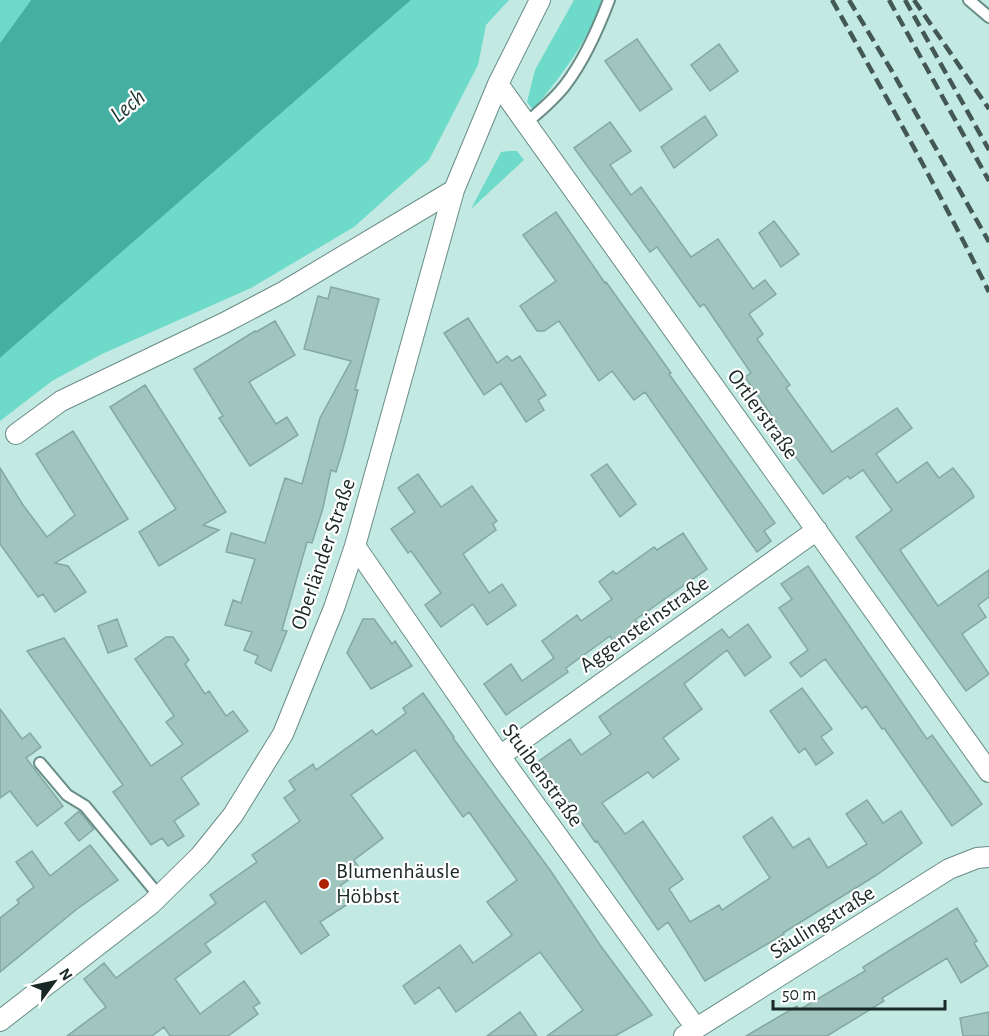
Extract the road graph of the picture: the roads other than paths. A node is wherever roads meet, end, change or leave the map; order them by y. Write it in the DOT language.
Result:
graph roads {
  1 [pos="540,0"];
  2 [pos="609,0"];
  3 [pos="969,0"];
  4 [pos="989,17"];
  5 [pos="498,84"];
  6 [pos="526,123"];
  7 [pos="454,190"];
  8 [pos="16,434"];
  9 [pos="817,530"];
  10 [pos="355,546"];
  11 [pos="500,756"];
  12 [pos="40,763"];
  13 [pos="989,772"];
  14 [pos="989,857"];
  15 [pos="160,897"];
  16 [pos="0,1021"];
  17 [pos="0,1029"];
  18 [pos="690,1032"];
  19 [pos="5,1036"];
  1 -- 5 [label="street, Oberländer Straße"];
  2 -- 6 [label="lane"];
  3 -- 4 [label="lane"];
  5 -- 6 [label="street, Ortlerstraße"];
  5 -- 7 [label="street, Oberländer Straße"];
  6 -- 9 [label="street, Ortlerstraße"];
  7 -- 8 [label="street"];
  7 -- 10 [label="street, Oberländer Straße"];
  9 -- 11 [label="street, Aggensteinstraße"];
  9 -- 13 [label="street, Ortlerstraße"];
  10 -- 11 [label="street, Stuibenstraße"];
  10 -- 15 [label="street, Oberländer Straße"];
  11 -- 18 [label="street, Stuibenstraße"];
  12 -- 15 [label="lane"];
  14 -- 18 [label="street, Säulingstraße"];
  15 -- 16 [label="street, Oberländer Straße"];
  17 -- 19 [label="street"];
}
